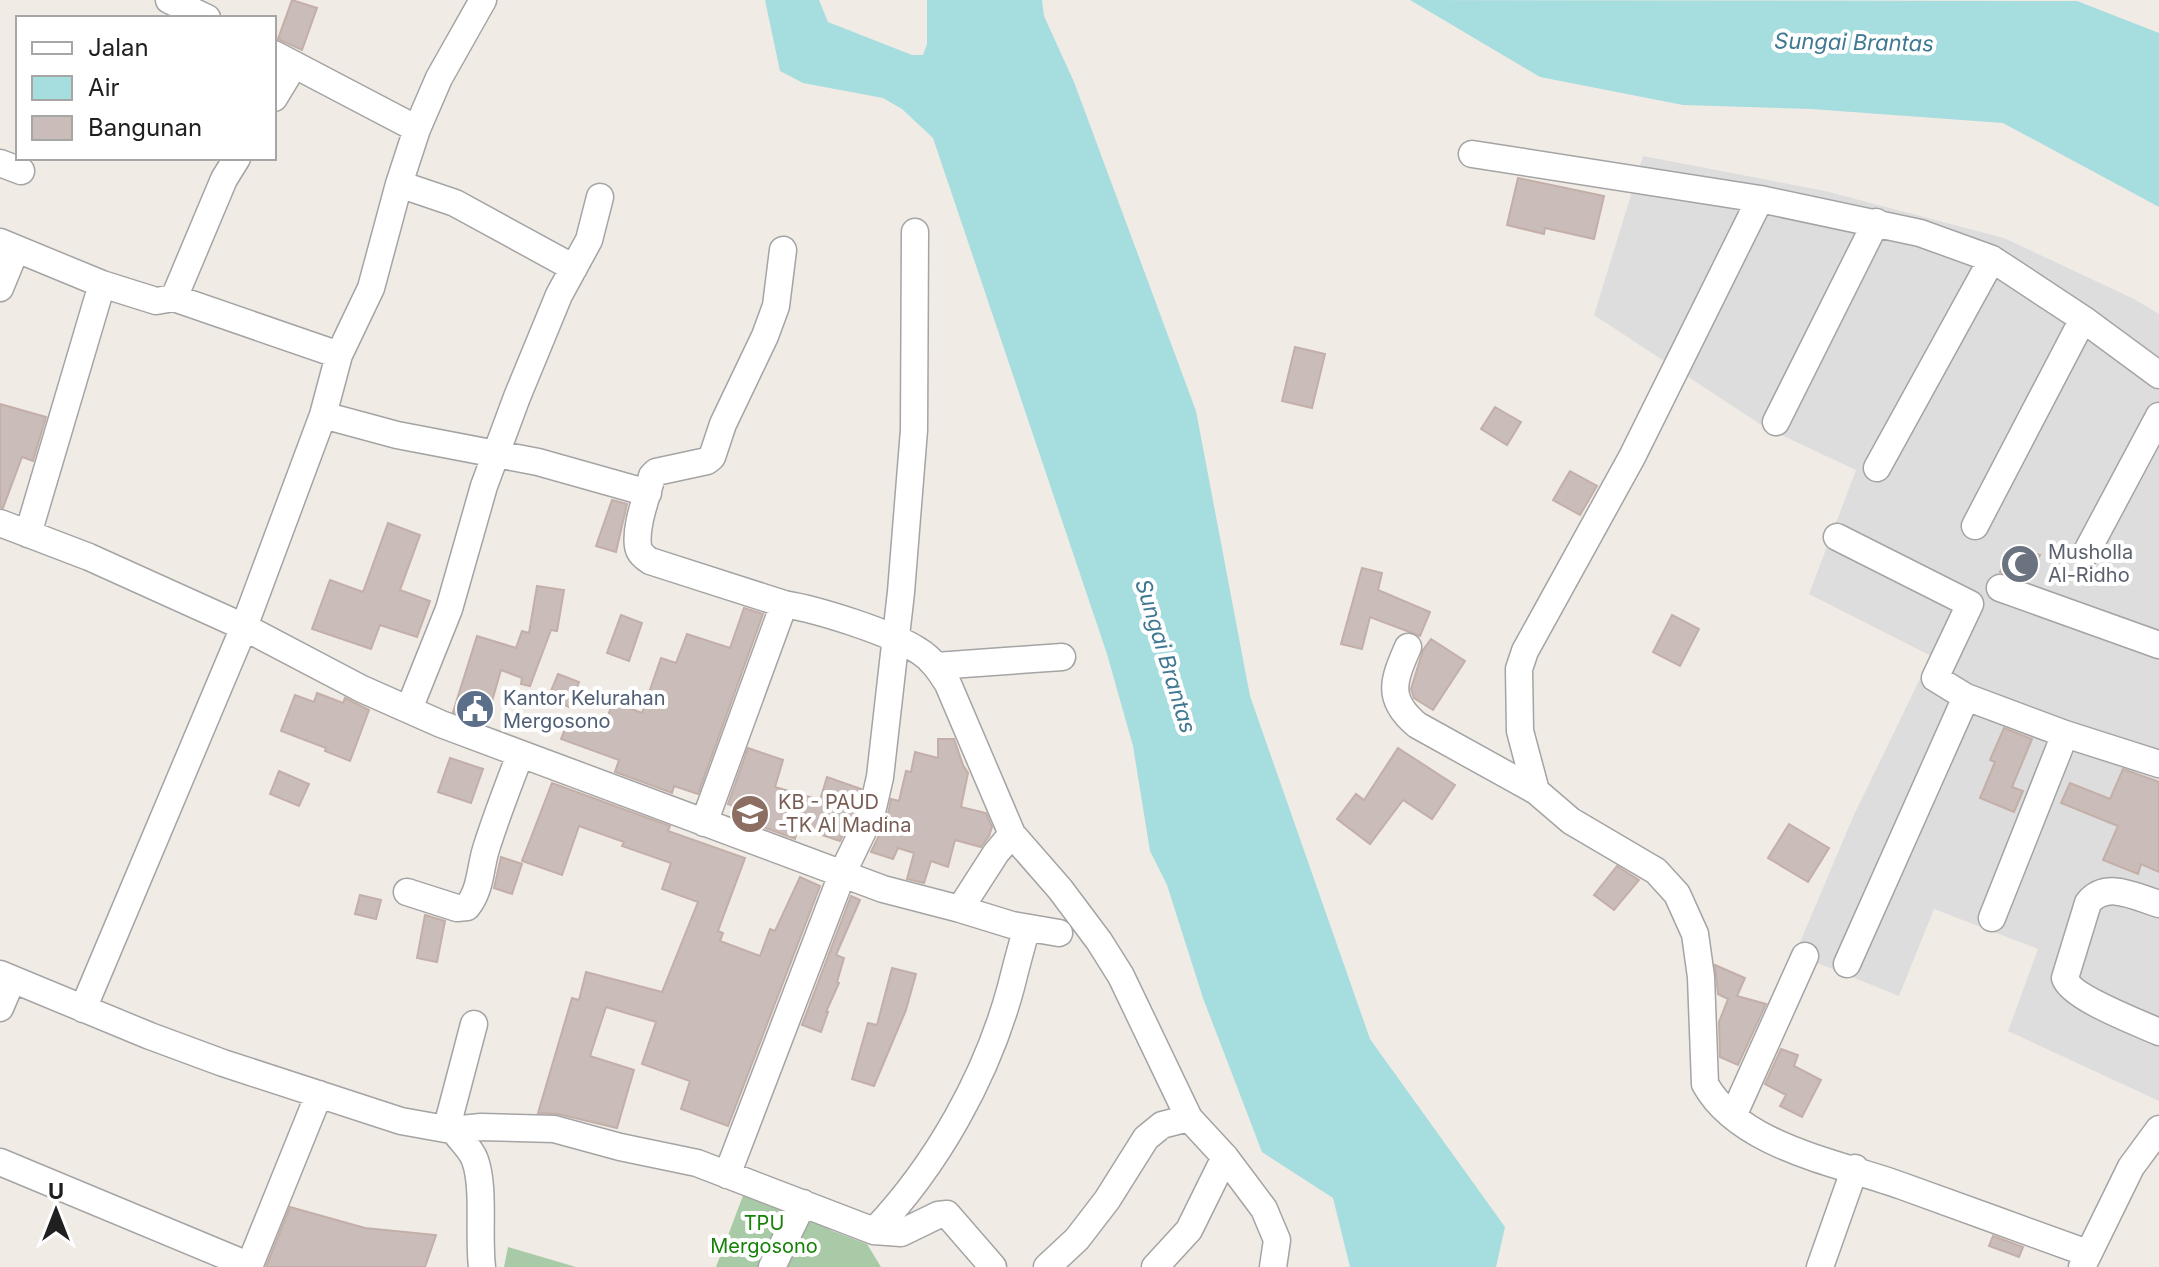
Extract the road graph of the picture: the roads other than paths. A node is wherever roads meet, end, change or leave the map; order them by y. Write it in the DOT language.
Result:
graph roads {
  1 [pos="169,0"];
  2 [pos="483,0"];
  3 [pos="201,10"];
  4 [pos="284,60"];
  5 [pos="276,90"];
  6 [pos="417,129"];
  7 [pos="1472,154"];
  8 [pos="236,160"];
  9 [pos="399,184"];
  10 [pos="600,197"];
  11 [pos="1760,199"];
  12 [pos="1876,222"];
  13 [pos="915,232"];
  14 [pos="8,246"];
  15 [pos="783,250"];
  16 [pos="1992,259"];
  17 [pos="574,268"];
  18 [pos="102,284"];
  19 [pos="0,288"];
  20 [pos="174,298"];
  21 [pos="2083,319"];
  22 [pos="339,355"];
  23 [pos="2159,375"];
  24 [pos="323,415"];
  25 [pos="2159,416"];
  26 [pos="1776,422"];
  27 [pos="497,454"];
  28 [pos="1877,468"];
  29 [pos="648,493"];
  30 [pos="0,523"];
  31 [pos="1975,526"];
  32 [pos="28,534"];
  33 [pos="1837,537"];
  34 [pos="2086,553"];
  35 [pos="2000,588"];
  36 [pos="784,604"];
  37 [pos="244,627"];
  38 [pos="896,639"];
  39 [pos="2159,645"];
  40 [pos="1408,647"];
  41 [pos="1062,657"];
  42 [pos="936,666"];
  43 [pos="1966,697"];
  44 [pos="409,709"];
  45 [pos="2065,734"];
  46 [pos="520,755"];
  47 [pos="2159,764"];
  48 [pos="1536,791"];
  49 [pos="704,823"];
  50 [pos="1012,834"];
  51 [pos="843,872"];
  52 [pos="407,892"];
  53 [pos="2159,904"];
  54 [pos="960,909"];
  55 [pos="1992,918"];
  56 [pos="1027,928"];
  57 [pos="1059,933"];
  58 [pos="1805,956"];
  59 [pos="1847,964"];
  60 [pos="6,977"];
  61 [pos="0,1008"];
  62 [pos="83,1009"];
  63 [pos="474,1024"];
  64 [pos="2159,1032"];
  65 [pos="319,1094"];
  66 [pos="1733,1116"];
  67 [pos="1189,1118"];
  68 [pos="2159,1129"];
  69 [pos="451,1130"];
  70 [pos="1225,1157"];
  71 [pos="0,1162"];
  72 [pos="1855,1168"];
  73 [pos="727,1175"];
  74 [pos="803,1203"];
  75 [pos="874,1231"];
  76 [pos="2084,1260"];
  77 [pos="250,1267"];
  78 [pos="482,1267"];
  79 [pos="772,1267"];
  80 [pos="993,1267"];
  81 [pos="1047,1267"];
  82 [pos="1155,1267"];
  83 [pos="1273,1267"];
  84 [pos="1820,1267"];
  1 -- 3 [label="street"];
  2 -- 6 [label="street"];
  4 -- 5 [label="street"];
  4 -- 6 [label="street"];
  6 -- 9 [label="street"];
  7 -- 11 [label="street"];
  8 -- 20 [label="street"];
  9 -- 17 [label="street"];
  9 -- 22 [label="street"];
  10 -- 17 [label="street"];
  11 -- 12 [label="street"];
  11 -- 48 [label="street"];
  12 -- 16 [label="street"];
  12 -- 26 [label="street"];
  13 -- 38 [label="street"];
  14 -- 18 [label="street"];
  14 -- 19 [label="street"];
  15 -- 29 [label="street"];
  16 -- 21 [label="street"];
  16 -- 28 [label="street"];
  17 -- 27 [label="street"];
  18 -- 20 [label="street"];
  18 -- 32 [label="street"];
  20 -- 22 [label="street"];
  21 -- 23 [label="street"];
  21 -- 31 [label="street"];
  22 -- 24 [label="street"];
  24 -- 27 [label="street"];
  24 -- 37 [label="street"];
  25 -- 34 [label="street"];
  27 -- 29 [label="street"];
  27 -- 44 [label="street"];
  29 -- 36 [label="street"];
  30 -- 32 [label="street"];
  32 -- 37 [label="street"];
  33 -- 43 [label="street"];
  35 -- 39 [label="street"];
  36 -- 38 [label="street"];
  36 -- 49 [label="street"];
  37 -- 44 [label="street"];
  37 -- 62 [label="street"];
  38 -- 42 [label="street"];
  38 -- 51 [label="street"];
  40 -- 48 [label="street"];
  41 -- 42 [label="street"];
  42 -- 50 [label="street"];
  43 -- 45 [label="street"];
  43 -- 59 [label="street"];
  44 -- 46 [label="street"];
  45 -- 47 [label="street"];
  45 -- 55 [label="street"];
  46 -- 49 [label="street"];
  46 -- 52 [label="street"];
  48 -- 66 [label="street"];
  49 -- 51 [label="street"];
  50 -- 54 [label="street"];
  50 -- 67 [label="street"];
  51 -- 54 [label="street"];
  51 -- 73 [label="street"];
  53 -- 64 [label="street"];
  54 -- 56 [label="street"];
  56 -- 57 [label="street"];
  56 -- 75 [label="street"];
  58 -- 66 [label="street"];
  60 -- 61 [label="street"];
  60 -- 62 [label="street"];
  62 -- 65 [label="street"];
  63 -- 69 [label="street"];
  65 -- 69 [label="street"];
  65 -- 77 [label="street"];
  66 -- 72 [label="street"];
  67 -- 70 [label="street"];
  67 -- 81 [label="street"];
  68 -- 76 [label="street"];
  69 -- 73 [label="street"];
  69 -- 78 [label="street"];
  70 -- 82 [label="street"];
  70 -- 83 [label="street"];
  71 -- 77 [label="street"];
  72 -- 76 [label="street"];
  72 -- 84 [label="street"];
  73 -- 74 [label="street"];
  74 -- 75 [label="street"];
  74 -- 79 [label="street"];
  75 -- 80 [label="street"];
}
